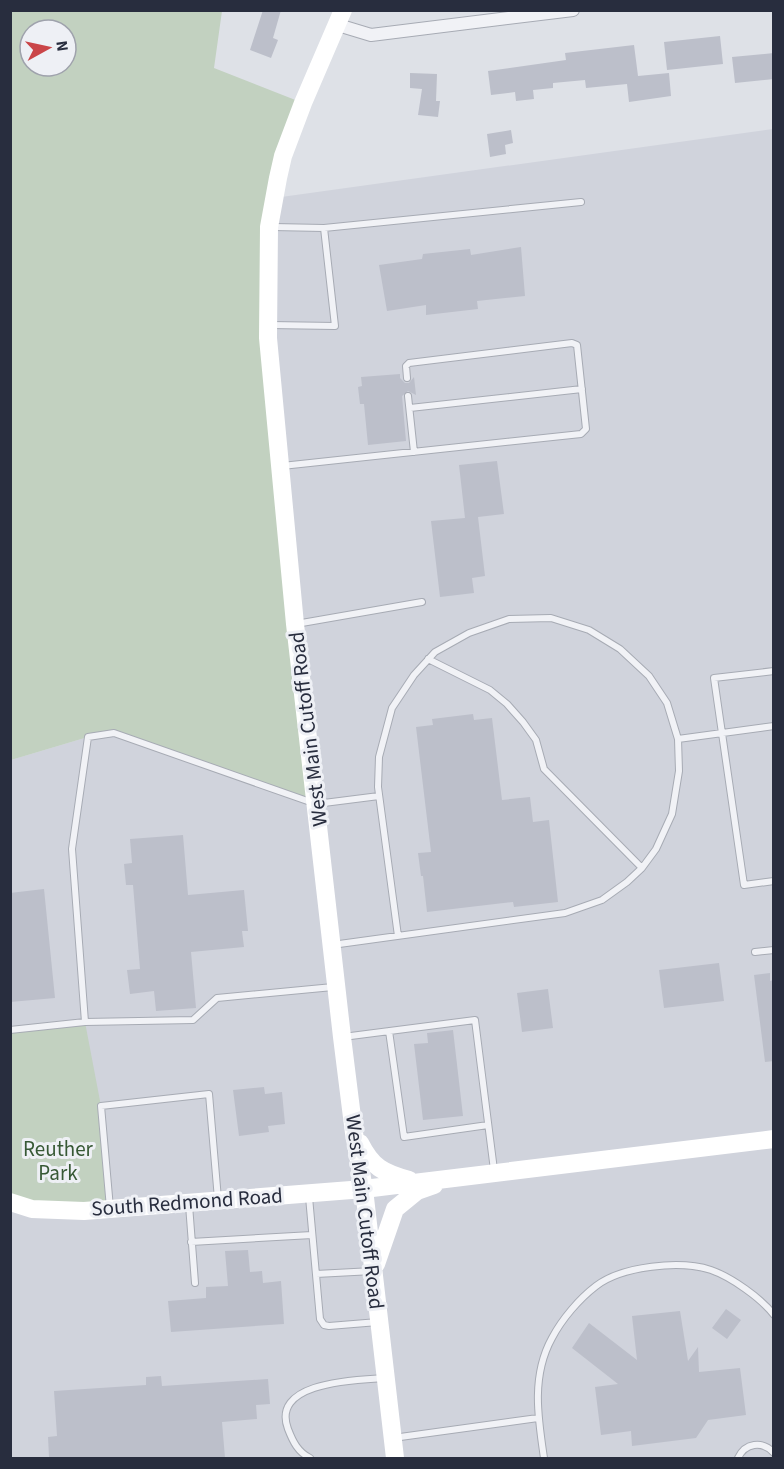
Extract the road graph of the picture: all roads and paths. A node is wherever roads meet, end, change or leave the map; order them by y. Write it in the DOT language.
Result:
graph roads {
  1 [pos="573,10"];
  2 [pos="340,18"];
  3 [pos="581,202"];
  4 [pos="269,227"];
  5 [pos="324,228"];
  6 [pos="268,325"];
  7 [pos="407,378"];
  8 [pos="582,389"];
  9 [pos="408,396"];
  10 [pos="410,408"];
  11 [pos="414,452"];
  12 [pos="280,467"];
  13 [pos="422,602"];
  14 [pos="295,624"];
  15 [pos="428,659"];
  16 [pos="774,671"];
  17 [pos="774,726"];
  18 [pos="722,733"];
  19 [pos="678,740"];
  20 [pos="380,796"];
  21 [pos="316,804"];
  22 [pos="642,868"];
  23 [pos="774,881"];
  24 [pos="398,936"];
  25 [pos="333,945"];
  26 [pos="774,950"];
  27 [pos="755,952"];
  28 [pos="338,986"];
  29 [pos="85,1022"];
  30 [pos="10,1030"];
  31 [pos="389,1031"];
  32 [pos="342,1037"];
  33 [pos="488,1125"];
  34 [pos="354,1133"];
  35 [pos="774,1139"];
  36 [pos="494,1173"];
  37 [pos="453,1179"];
  38 [pos="417,1182"];
  39 [pos="364,1189"];
  40 [pos="309,1193"];
  41 [pos="218,1200"];
  42 [pos="10,1202"];
  43 [pos="189,1202"];
  44 [pos="111,1209"];
  45 [pos="312,1235"];
  46 [pos="191,1242"];
  47 [pos="374,1271"];
  48 [pos="316,1274"];
  49 [pos="195,1283"];
  50 [pos="774,1315"];
  51 [pos="379,1322"];
  52 [pos="386,1378"];
  53 [pos="538,1418"];
  54 [pos="393,1438"];
  55 [pos="774,1453"];
  56 [pos="310,1458"];
  57 [pos="395,1458"];
  58 [pos="544,1458"];
  59 [pos="738,1458"];
  1 -- 2 [label="street"];
  2 -- 4 [label="main road, West Main Cutoff Road"];
  3 -- 5 [label="lane"];
  4 -- 5 [label="lane"];
  4 -- 6 [label="main road, West Main Cutoff Road"];
  5 -- 6 [label="lane"];
  6 -- 12 [label="main road, West Main Cutoff Road"];
  7 -- 8 [label="lane"];
  8 -- 10 [label="lane"];
  8 -- 11 [label="lane"];
  9 -- 10 [label="lane"];
  10 -- 11 [label="lane"];
  11 -- 12 [label="lane"];
  12 -- 14 [label="main road, West Main Cutoff Road"];
  13 -- 14 [label="lane"];
  14 -- 21 [label="main road, West Main Cutoff Road"];
  15 -- 19 [label="lane"];
  15 -- 20 [label="lane"];
  15 -- 22 [label="lane"];
  16 -- 18 [label="lane"];
  17 -- 18 [label="lane"];
  18 -- 19 [label="lane"];
  18 -- 23 [label="lane"];
  19 -- 22 [label="lane"];
  20 -- 21 [label="lane"];
  20 -- 24 [label="lane"];
  21 -- 25 [label="main road, West Main Cutoff Road"];
  21 -- 29 [label="lane"];
  22 -- 24 [label="lane"];
  24 -- 25 [label="lane"];
  25 -- 28 [label="main road, West Main Cutoff Road"];
  26 -- 27 [label="lane"];
  28 -- 29 [label="lane"];
  28 -- 32 [label="main road, West Main Cutoff Road"];
  29 -- 30 [label="lane"];
  31 -- 32 [label="lane"];
  31 -- 33 [label="lane"];
  31 -- 33 [label="lane"];
  32 -- 34 [label="main road, West Main Cutoff Road"];
  33 -- 36 [label="lane"];
  34 -- 38 [label="main road"];
  34 -- 39 [label="main road, West Main Cutoff Road"];
  35 -- 36 [label="main road"];
  36 -- 37 [label="main road"];
  37 -- 38 [label="main road, South Redmond Road"];
  37 -- 47 [label="main road"];
  38 -- 39 [label="main road, South Redmond Road"];
  39 -- 40 [label="main road, South Redmond Road"];
  39 -- 47 [label="main road, West Main Cutoff Road"];
  40 -- 41 [label="main road, South Redmond Road"];
  40 -- 45 [label="lane"];
  41 -- 43 [label="main road, South Redmond Road"];
  41 -- 44 [label="lane"];
  42 -- 44 [label="main road, South Redmond Road"];
  43 -- 44 [label="main road, South Redmond Road"];
  43 -- 46 [label="lane"];
  45 -- 46 [label="lane"];
  45 -- 48 [label="lane"];
  46 -- 49 [label="lane"];
  47 -- 48 [label="lane"];
  47 -- 51 [label="main road, West Main Cutoff Road"];
  48 -- 51 [label="lane"];
  50 -- 53 [label="lane"];
  51 -- 52 [label="main road, West Main Cutoff Road"];
  52 -- 54 [label="main road, West Main Cutoff Road"];
  52 -- 56 [label="lane"];
  53 -- 54 [label="lane"];
  53 -- 58 [label="lane"];
  54 -- 57 [label="main road, West Main Cutoff Road"];
  55 -- 59 [label="lane"];
}
